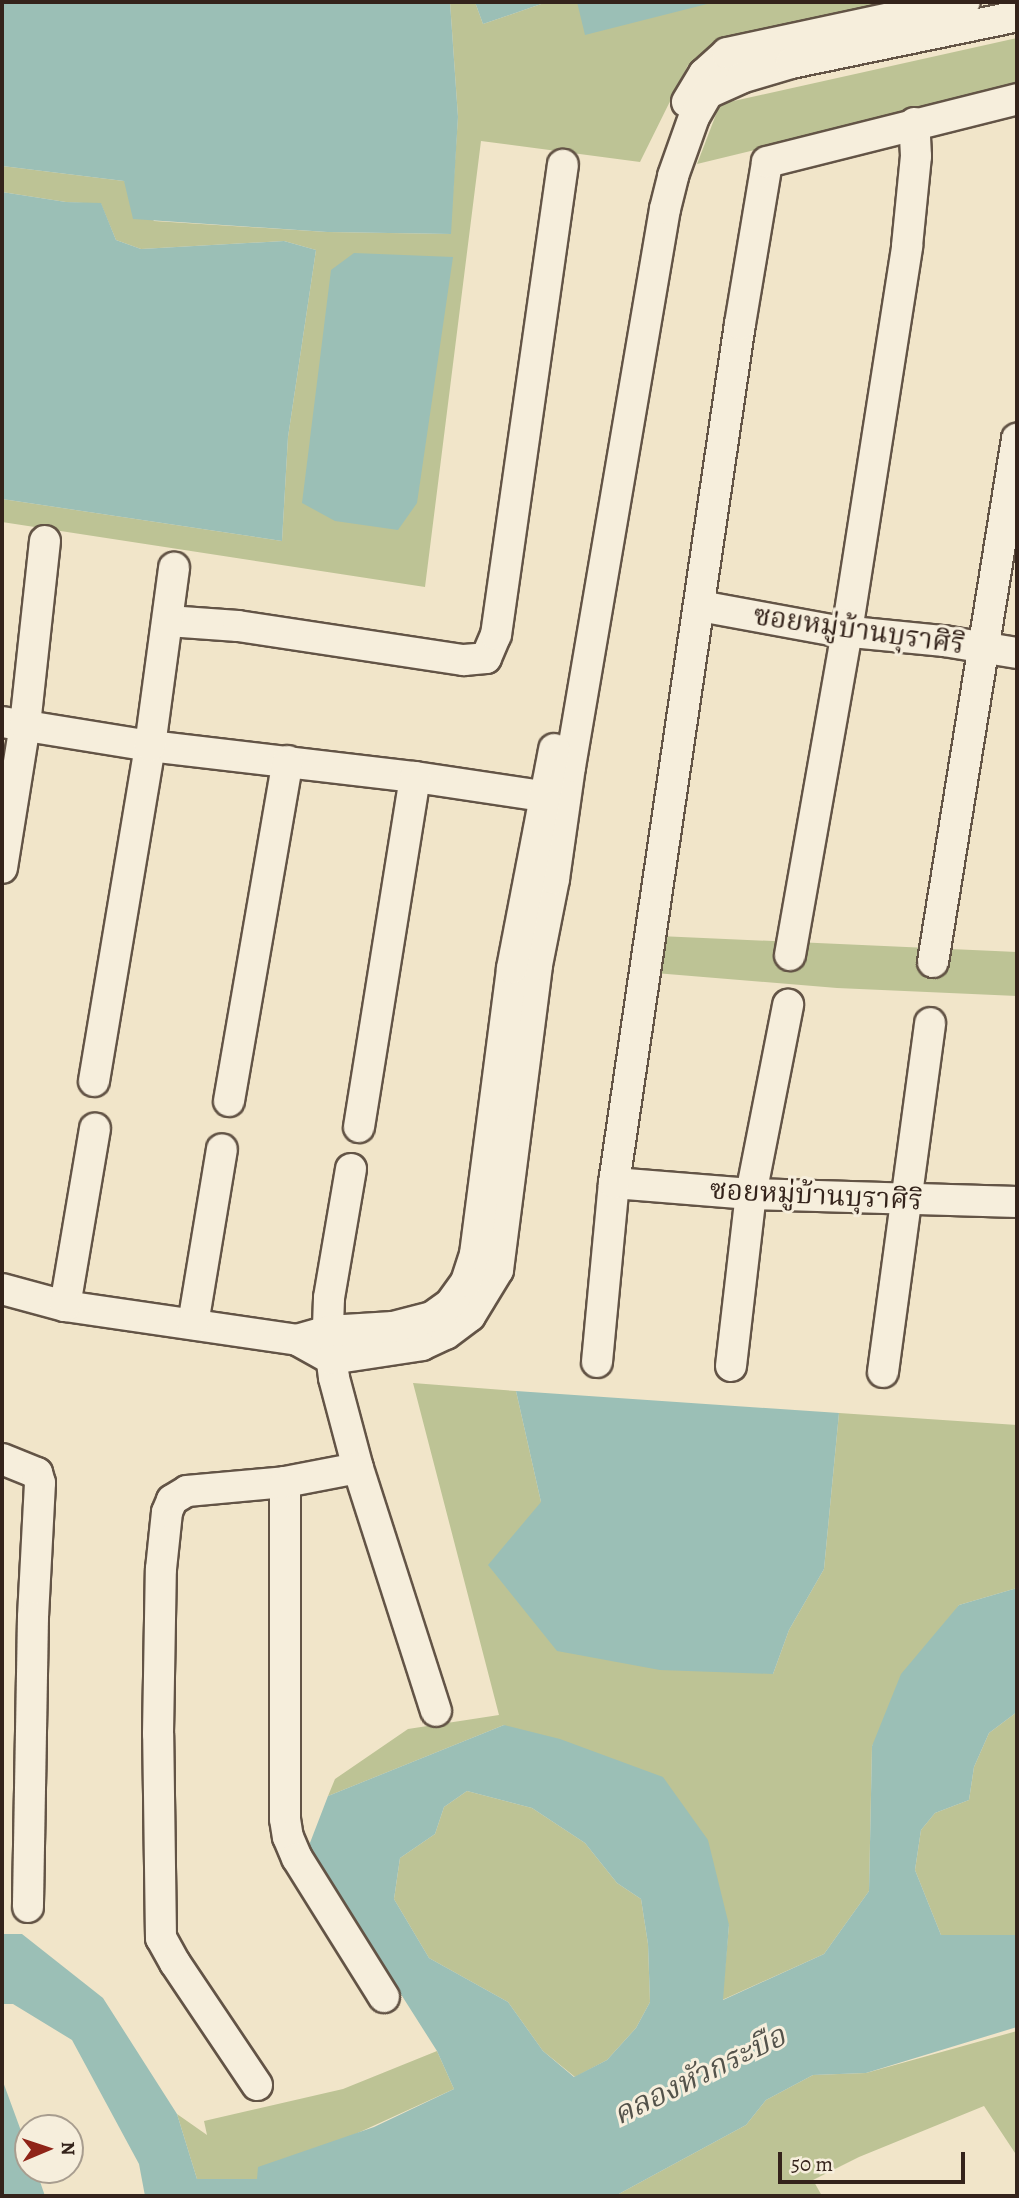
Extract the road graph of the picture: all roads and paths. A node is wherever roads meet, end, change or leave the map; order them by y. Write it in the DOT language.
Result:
graph roads {
  1 [pos="965,2"];
  2 [pos="1017,16"];
  3 [pos="1017,99"];
  4 [pos="914,123"];
  5 [pos="563,165"];
  6 [pos="1017,439"];
  7 [pos="45,541"];
  8 [pos="174,568"];
  9 [pos="700,606"];
  10 [pos="168,621"];
  11 [pos="847,631"];
  12 [pos="986,648"];
  13 [pos="1017,653"];
  14 [pos="13,724"];
  15 [pos="150,746"];
  16 [pos="288,761"];
  17 [pos="415,777"];
  18 [pos="555,798"];
  19 [pos="2,868"];
  20 [pos="790,955"];
  21 [pos="933,962"];
  22 [pos="788,1005"];
  23 [pos="930,1023"];
  24 [pos="94,1081"];
  25 [pos="229,1101"];
  26 [pos="359,1127"];
  27 [pos="95,1129"];
  28 [pos="222,1149"];
  29 [pos="351,1169"];
  30 [pos="614,1183"];
  31 [pos="751,1194"];
  32 [pos="906,1200"];
  33 [pos="1017,1202"];
  34 [pos="2,1290"];
  35 [pos="65,1306"];
  36 [pos="193,1324"];
  37 [pos="330,1345"];
  38 [pos="597,1362"];
  39 [pos="731,1366"];
  40 [pos="883,1372"];
  41 [pos="2,1459"];
  42 [pos="358,1468"];
  43 [pos="285,1482"];
  44 [pos="436,1711"];
  45 [pos="28,1907"];
  46 [pos="384,1997"];
  47 [pos="257,2085"];
  1 -- 18 [label="street"];
  2 -- 18 [label="street"];
  3 -- 4 [label="street"];
  4 -- 9 [label="street"];
  4 -- 11 [label="street"];
  5 -- 10 [label="street"];
  6 -- 12 [label="street"];
  7 -- 14 [label="street"];
  8 -- 10 [label="street"];
  9 -- 11 [label="street, ซอยหมู่บ้านบุราศิริ"];
  9 -- 30 [label="street"];
  10 -- 15 [label="street"];
  11 -- 12 [label="street, ซอยหมู่บ้านบุราศิริ"];
  11 -- 20 [label="street"];
  12 -- 13 [label="street, ซอยหมู่บ้านบุราศิริ"];
  12 -- 21 [label="street"];
  14 -- 15 [label="street"];
  14 -- 19 [label="street"];
  15 -- 16 [label="street"];
  15 -- 24 [label="street"];
  16 -- 17 [label="street"];
  16 -- 25 [label="street"];
  17 -- 18 [label="street"];
  17 -- 26 [label="street"];
  18 -- 37 [label="street"];
  22 -- 31 [label="street"];
  23 -- 32 [label="street"];
  27 -- 35 [label="street"];
  28 -- 36 [label="street"];
  29 -- 37 [label="street"];
  30 -- 31 [label="street, ซอยหมู่บ้านบุราศิริ"];
  30 -- 38 [label="street"];
  31 -- 32 [label="street, ซอยหมู่บ้านบุราศิริ"];
  31 -- 39 [label="street"];
  32 -- 33 [label="street, ซอยหมู่บ้านบุราศิริ"];
  32 -- 40 [label="street"];
  34 -- 35 [label="street"];
  35 -- 36 [label="street"];
  36 -- 37 [label="street"];
  37 -- 42 [label="street"];
  41 -- 45 [label="street"];
  42 -- 43 [label="street"];
  42 -- 44 [label="street"];
  43 -- 46 [label="street"];
  43 -- 47 [label="street"];
}
